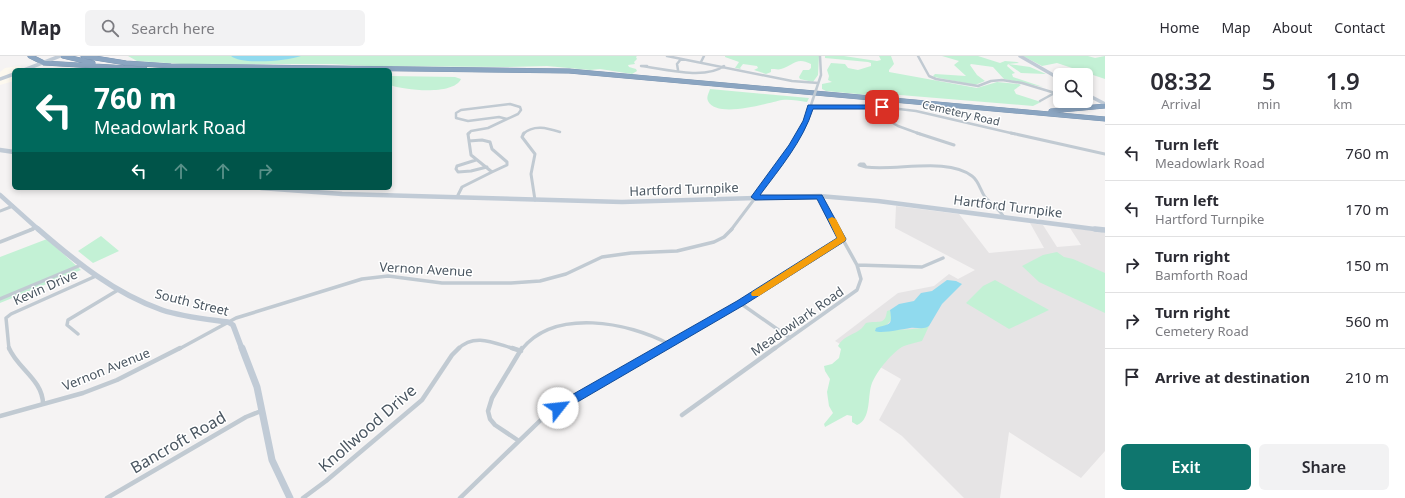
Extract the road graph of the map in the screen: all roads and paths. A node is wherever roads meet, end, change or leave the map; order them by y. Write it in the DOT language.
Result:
graph roads {
  1 [pos="30,56"];
  2 [pos="63,56"];
  3 [pos="83,56"];
  4 [pos="108,56"];
  5 [pos="667,56"];
  6 [pos="704,56"];
  7 [pos="820,56"];
  8 [pos="918,56"];
  9 [pos="1020,56"];
  10 [pos="681,59"];
  11 [pos="701,62"];
  12 [pos="43,63"];
  13 [pos="138,64"];
  14 [pos="647,66"];
  15 [pos="724,66"];
  16 [pos="29,68"];
  17 [pos="130,68"];
  18 [pos="136,68"];
  19 [pos="332,68"];
  20 [pos="392,69"];
  21 [pos="678,70"];
  22 [pos="392,72"];
  23 [pos="12,75"];
  24 [pos="1053,75"];
  25 [pos="0,79"];
  26 [pos="818,83"];
  27 [pos="1053,92"];
  28 [pos="1053,94"];
  29 [pos="1093,98"];
  30 [pos="1040,101"];
  31 [pos="1105,105"];
  32 [pos="811,107"];
  33 [pos="882,107"];
  34 [pos="985,108"];
  35 [pos="507,119"];
  36 [pos="1105,119"];
  37 [pos="1105,124"];
  38 [pos="560,132"];
  39 [pos="469,141"];
  40 [pos="954,145"];
  41 [pos="0,150"];
  42 [pos="12,152"];
  43 [pos="1105,154"];
  44 [pos="476,160"];
  45 [pos="487,167"];
  46 [pos="866,167"];
  47 [pos="492,172"];
  48 [pos="288,190"];
  49 [pos="0,195"];
  50 [pos="819,196"];
  51 [pos="457,197"];
  52 [pos="755,197"];
  53 [pos="535,200"];
  54 [pos="13,206"];
  55 [pos="0,210"];
  56 [pos="1004,217"];
  57 [pos="37,227"];
  58 [pos="1105,230"];
  59 [pos="842,239"];
  60 [pos="0,242"];
  61 [pos="942,258"];
  62 [pos="81,265"];
  63 [pos="857,265"];
  64 [pos="96,276"];
  65 [pos="119,289"];
  66 [pos="0,299"];
  67 [pos="740,303"];
  68 [pos="228,322"];
  69 [pos="78,334"];
  70 [pos="790,338"];
  71 [pos="668,344"];
  72 [pos="521,350"];
  73 [pos="42,404"];
  74 [pos="262,410"];
  75 [pos="682,415"];
  76 [pos="0,416"];
  77 [pos="519,441"];
  78 [pos="108,498"];
  79 [pos="290,498"];
  80 [pos="304,498"];
  81 [pos="460,498"];
  1 -- 12 [label="highway"];
  2 -- 12 [label="main road"];
  2 -- 18 [label="highway"];
  3 -- 13 [label="highway"];
  4 -- 13 [label="highway"];
  5 -- 10 [label="street"];
  6 -- 11 [label="street"];
  7 -- 26 [label="street, Vernon Avenue"];
  8 -- 27 [label="street"];
  9 -- 24 [label="main road"];
  10 -- 11 [label="street"];
  10 -- 21 [label="street"];
  11 -- 15 [label="street"];
  12 -- 16 [label="main road"];
  12 -- 17 [label="highway"];
  13 -- 19 [label="highway"];
  14 -- 21 [label="street"];
  15 -- 21 [label="street"];
  15 -- 26 [label="street"];
  20 -- 34 [label="highway"];
  22 -- 37 [label="highway"];
  23 -- 25 [label="main road"];
  26 -- 32 [label="street, Vernon Avenue, bridge"];
  28 -- 30 [label="street"];
  29 -- 31 [label="main road"];
  31 -- 34 [label="highway"];
  32 -- 33 [label="street, Cemetery Road"];
  32 -- 52 [label="street, Vernon Avenue"];
  33 -- 40 [label="street"];
  33 -- 43 [label="street, Cemetery Road"];
  34 -- 36 [label="highway"];
  35 -- 35 [label="street"];
  35 -- 39 [label="street"];
  38 -- 53 [label="street"];
  39 -- 44 [label="street"];
  39 -- 47 [label="street"];
  41 -- 42 [label="main road"];
  44 -- 45 [label="street"];
  44 -- 45 [label="street"];
  45 -- 47 [label="street"];
  46 -- 56 [label="street"];
  47 -- 51 [label="street"];
  48 -- 51 [label="main road, Hartford Turnpike"];
  49 -- 54 [label="main road, South Street"];
  50 -- 52 [label="main road, Hartford Turnpike"];
  50 -- 56 [label="main road, Hartford Turnpike"];
  50 -- 59 [label="street, Meadowlark Road"];
  51 -- 53 [label="main road, Hartford Turnpike"];
  52 -- 53 [label="main road, Hartford Turnpike"];
  52 -- 68 [label="street, Vernon Avenue"];
  54 -- 55 [label="street"];
  54 -- 57 [label="main road, South Street"];
  56 -- 58 [label="main road, Hartford Turnpike"];
  57 -- 60 [label="street"];
  57 -- 62 [label="main road, South Street"];
  59 -- 63 [label="street, Meadowlark Road"];
  59 -- 67 [label="street"];
  61 -- 63 [label="street"];
  62 -- 64 [label="main road, South Street"];
  62 -- 66 [label="street"];
  63 -- 70 [label="street, Meadowlark Road"];
  64 -- 65 [label="main road, South Street"];
  64 -- 73 [label="street, Kevin Drive"];
  65 -- 68 [label="main road, South Street"];
  65 -- 69 [label="street"];
  67 -- 70 [label="street"];
  67 -- 71 [label="street"];
  68 -- 73 [label="street, Vernon Avenue"];
  68 -- 74 [label="main road, South Street"];
  70 -- 75 [label="street, Meadowlark Road"];
  71 -- 72 [label="street"];
  71 -- 77 [label="street"];
  72 -- 77 [label="street"];
  72 -- 80 [label="street, Knollwood Drive"];
  73 -- 76 [label="street, Vernon Avenue"];
  74 -- 78 [label="street, Bancroft Road"];
  74 -- 79 [label="main road, South Street"];
  77 -- 81 [label="street"];
}
